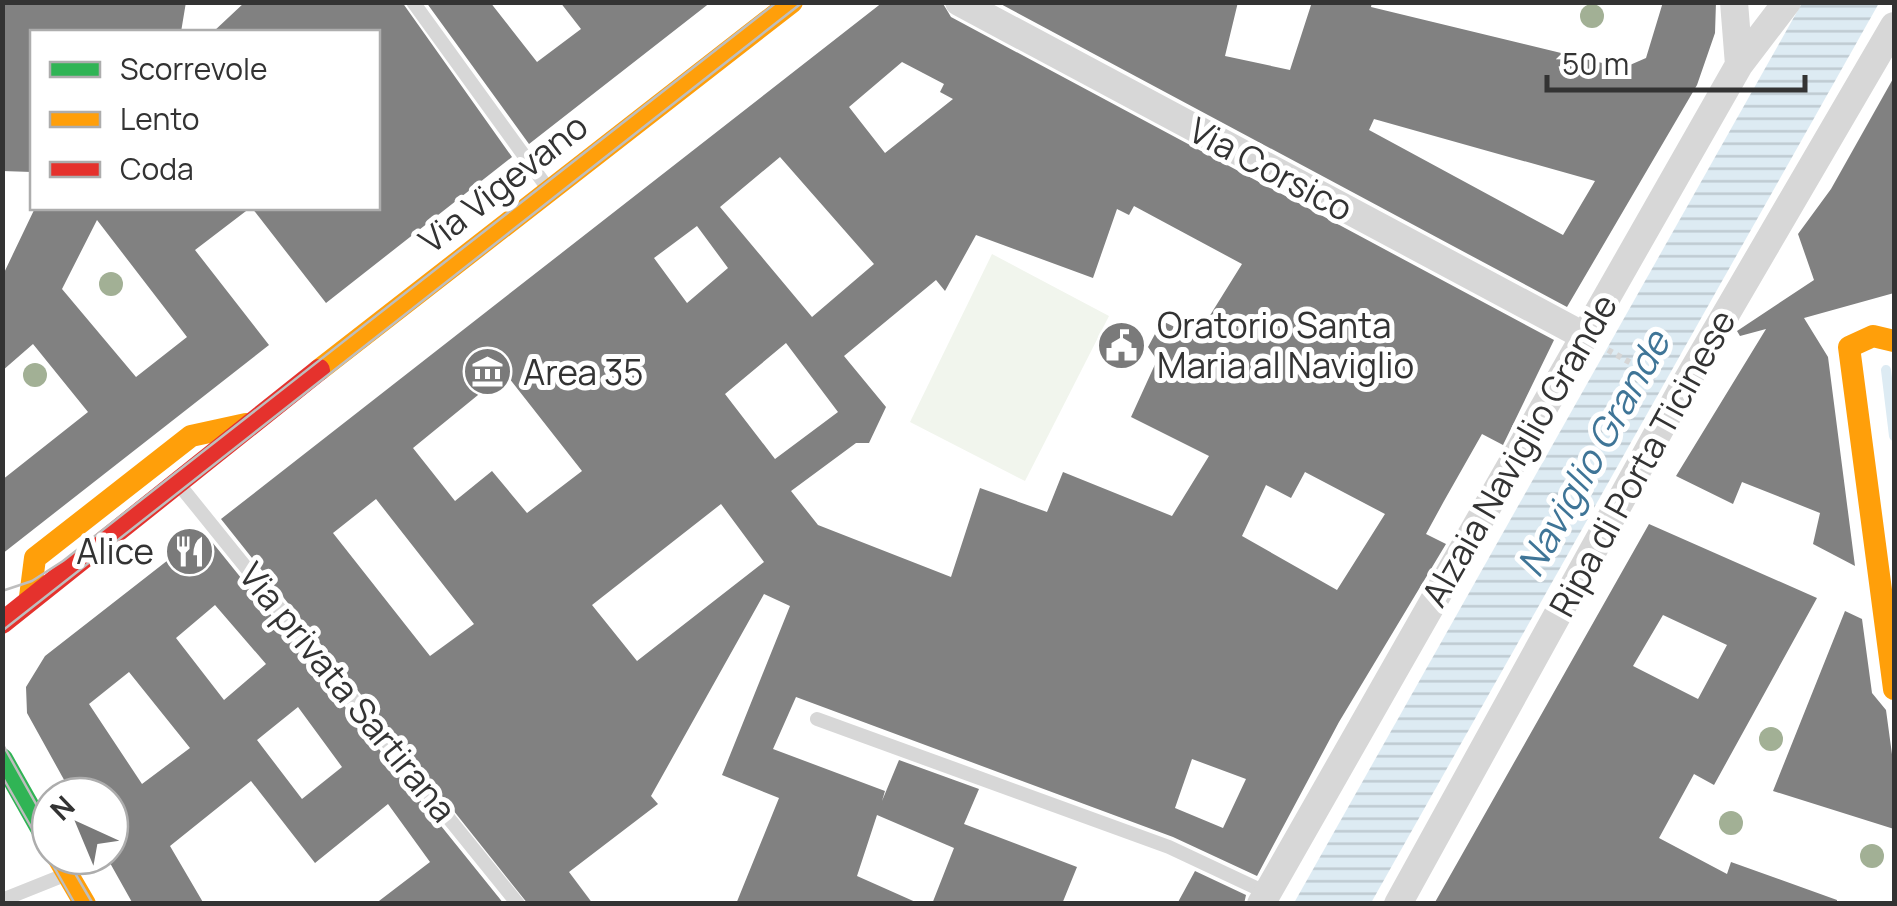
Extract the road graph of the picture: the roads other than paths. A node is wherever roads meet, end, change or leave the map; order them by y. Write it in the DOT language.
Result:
graph roads {
  1 [pos="414,2"];
  2 [pos="792,2"];
  3 [pos="958,2"];
  4 [pos="1734,2"];
  5 [pos="1787,2"];
  6 [pos="1894,26"];
  7 [pos="1740,65"];
  8 [pos="549,191"];
  9 [pos="1584,336"];
  10 [pos="1894,341"];
  11 [pos="259,421"];
  12 [pos="177,482"];
  13 [pos="1888,596"];
  14 [pos="30,597"];
  15 [pos="2,623"];
  16 [pos="1894,689"];
  17 [pos="817,720"];
  18 [pos="2,760"];
  19 [pos="30,809"];
  20 [pos="43,876"];
  21 [pos="68,876"];
  22 [pos="1264,898"];
  23 [pos="2,900"];
  24 [pos="84,904"];
  25 [pos="518,904"];
  26 [pos="1398,904"];
  1 -- 8 [label="lane"];
  2 -- 8 [label="street, Via Vigevano"];
  3 -- 9 [label="street, Via Corsico"];
  4 -- 7 [label="street"];
  5 -- 7 [label="street, Alzaia Naviglio Grande"];
  6 -- 26 [label="street, Ripa di Porta Ticinese"];
  7 -- 9 [label="street, Alzaia Naviglio Grande"];
  8 -- 11 [label="street, Via Vigevano"];
  9 -- 22 [label="street, Alzaia Naviglio Grande"];
  10 -- 13 [label="street"];
  11 -- 12 [label="street, Via Vigevano"];
  11 -- 14 [label="street, Via Vigevano"];
  12 -- 14 [label="street, Via Vigevano"];
  12 -- 25 [label="lane, Via privata Sartirana"];
  13 -- 16 [label="street"];
  14 -- 15 [label="street, Via Vigevano"];
  17 -- 22 [label="lane"];
  18 -- 19 [label="street"];
  20 -- 23 [label="lane"];
  21 -- 24 [label="street"];
}
